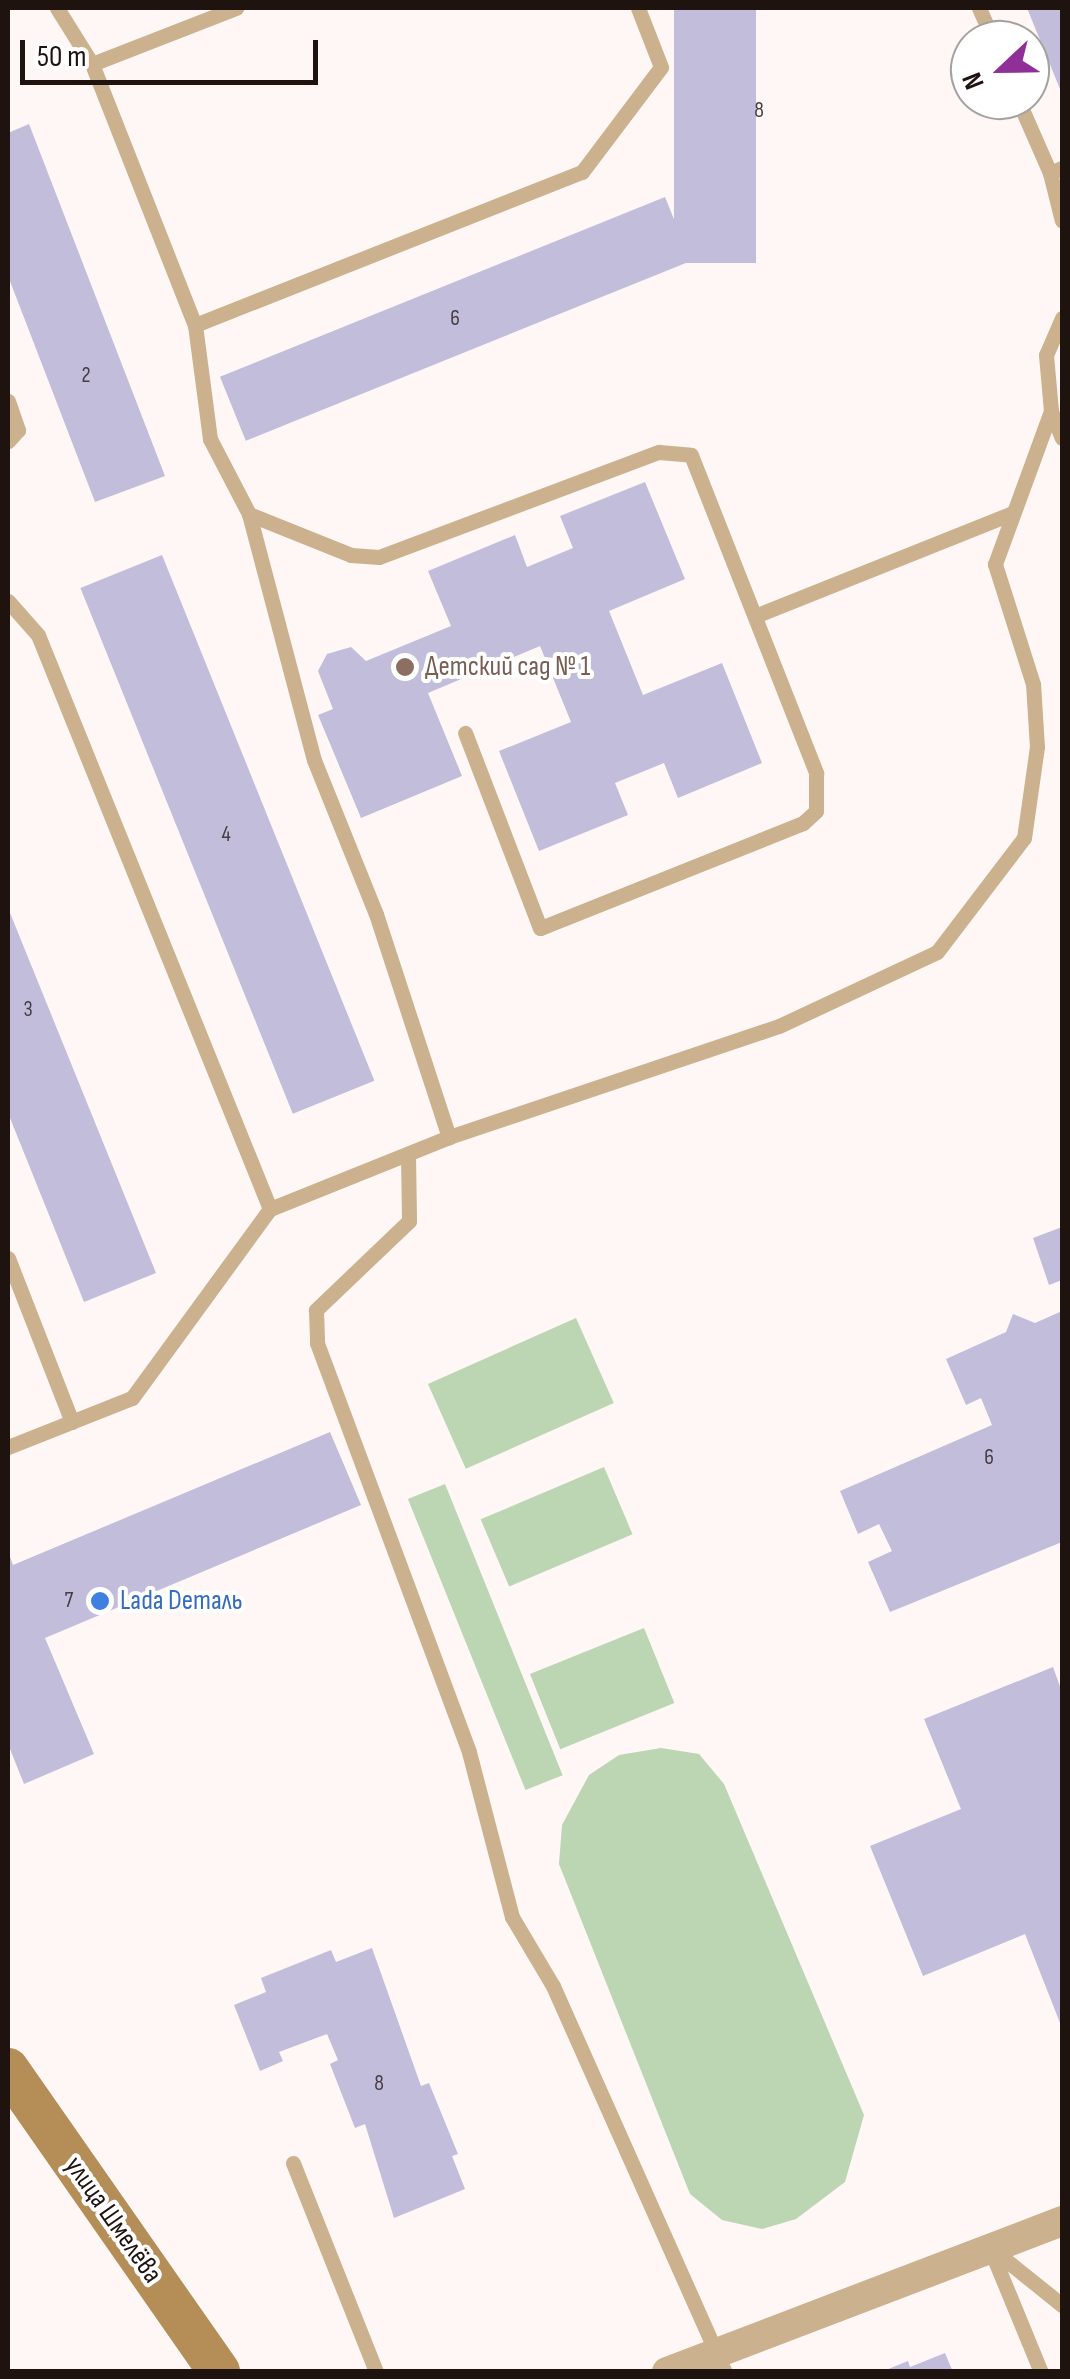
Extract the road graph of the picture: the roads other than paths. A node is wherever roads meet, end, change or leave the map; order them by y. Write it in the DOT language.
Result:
graph roads {
  1 [pos="56,8"];
  2 [pos="236,8"];
  3 [pos="638,8"];
  4 [pos="92,64"];
  5 [pos="1029,120"];
  6 [pos="1056,171"];
  7 [pos="1062,222"];
  8 [pos="1062,318"];
  9 [pos="195,325"];
  10 [pos="8,401"];
  11 [pos="1051,411"];
  12 [pos="1062,438"];
  13 [pos="8,441"];
  14 [pos="249,514"];
  15 [pos="1013,514"];
  16 [pos="8,601"];
  17 [pos="755,616"];
  18 [pos="465,733"];
  19 [pos="449,1137"];
  20 [pos="408,1154"];
  21 [pos="270,1209"];
  22 [pos="8,1258"];
  23 [pos="72,1422"];
  24 [pos="8,1447"];
  25 [pos="8,2069"];
  26 [pos="294,2163"];
  27 [pos="1062,2221"];
  28 [pos="989,2246"];
  29 [pos="1062,2304"];
  30 [pos="721,2362"];
  31 [pos="219,2372"];
  32 [pos="376,2372"];
  33 [pos="667,2372"];
  34 [pos="1041,2372"];
  1 -- 4 [label="lane"];
  2 -- 4 [label="lane"];
  3 -- 9 [label="lane"];
  4 -- 9 [label="lane"];
  5 -- 6 [label="lane"];
  6 -- 7 [label="lane"];
  8 -- 11 [label="lane"];
  9 -- 14 [label="lane"];
  10 -- 13 [label="lane"];
  11 -- 12 [label="lane"];
  11 -- 15 [label="lane"];
  14 -- 17 [label="lane"];
  14 -- 19 [label="lane"];
  15 -- 17 [label="lane"];
  15 -- 19 [label="lane"];
  16 -- 21 [label="lane"];
  17 -- 18 [label="lane"];
  19 -- 20 [label="lane"];
  20 -- 21 [label="lane"];
  20 -- 30 [label="lane"];
  21 -- 23 [label="lane"];
  22 -- 23 [label="lane"];
  23 -- 24 [label="lane"];
  25 -- 31 [label="main road, улица Шмелёва"];
  26 -- 32 [label="lane"];
  27 -- 28 [label="street"];
  28 -- 29 [label="lane"];
  28 -- 30 [label="street"];
  28 -- 34 [label="lane"];
  30 -- 33 [label="street"];
}
